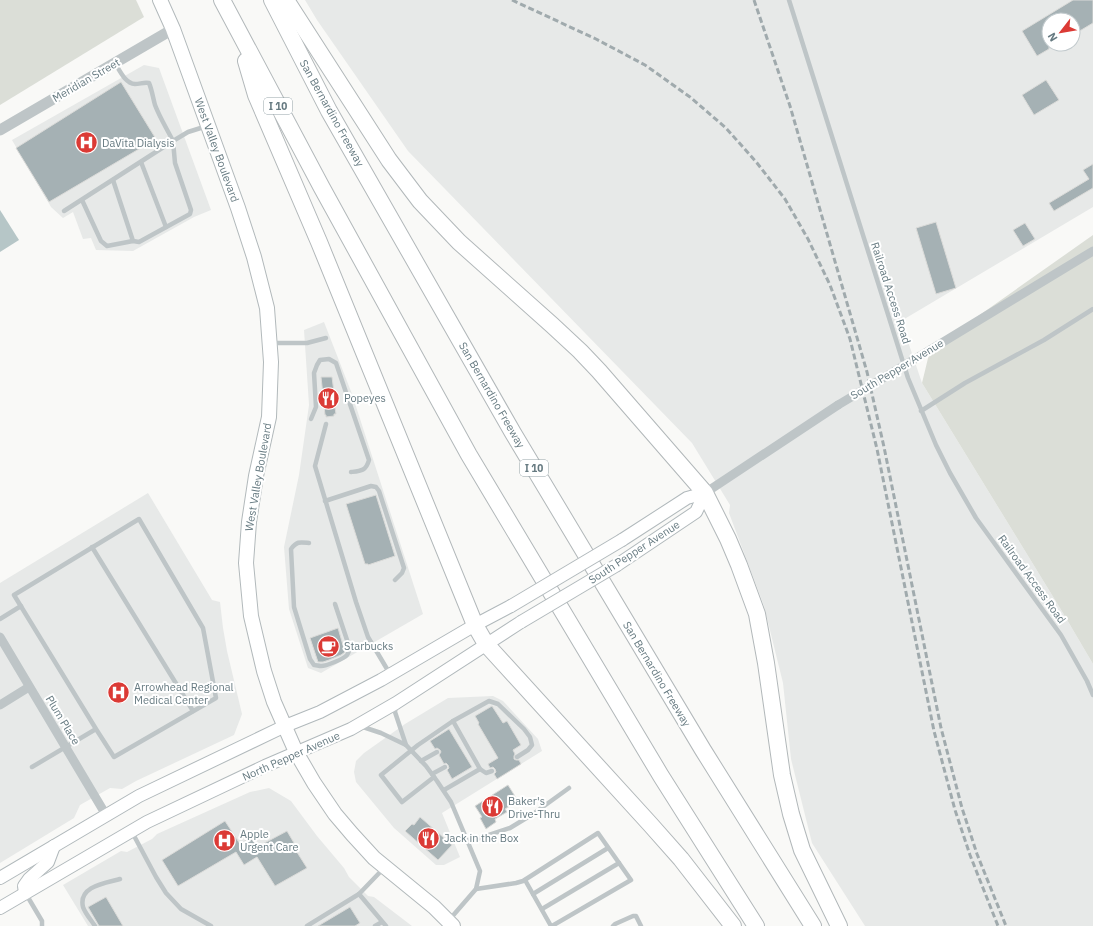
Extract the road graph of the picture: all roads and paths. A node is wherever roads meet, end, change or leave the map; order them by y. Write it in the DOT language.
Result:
graph roads {
  1 [pos="160,0"];
  2 [pos="222,0"];
  3 [pos="272,0"];
  4 [pos="286,0"];
  5 [pos="789,0"];
  6 [pos="234,25"];
  7 [pos="173,29"];
  8 [pos="116,63"];
  9 [pos="208,126"];
  10 [pos="0,130"];
  11 [pos="173,141"];
  12 [pos="140,162"];
  13 [pos="113,180"];
  14 [pos="82,200"];
  15 [pos="64,211"];
  16 [pos="166,227"];
  17 [pos="133,241"];
  18 [pos="1093,251"];
  19 [pos="1093,309"];
  20 [pos="326,338"];
  21 [pos="270,343"];
  22 [pos="921,411"];
  23 [pos="311,419"];
  24 [pos="326,424"];
  25 [pos="351,472"];
  26 [pos="705,493"];
  27 [pos="325,501"];
  28 [pos="309,543"];
  29 [pos="92,547"];
  30 [pos="395,580"];
  31 [pos="574,590"];
  32 [pos="335,604"];
  33 [pos="21,606"];
  34 [pos="0,619"];
  35 [pos="475,625"];
  36 [pos="0,638"];
  37 [pos="486,644"];
  38 [pos="390,674"];
  39 [pos="29,687"];
  40 [pos="1093,695"];
  41 [pos="396,703"];
  42 [pos="0,705"];
  43 [pos="193,711"];
  44 [pos="453,721"];
  45 [pos="356,725"];
  46 [pos="285,726"];
  47 [pos="96,730"];
  48 [pos="462,738"];
  49 [pos="456,741"];
  50 [pos="406,744"];
  51 [pos="66,748"];
  52 [pos="412,751"];
  53 [pos="296,752"];
  54 [pos="437,752"];
  55 [pos="470,752"];
  56 [pos="465,756"];
  57 [pos="517,756"];
  58 [pos="421,761"];
  59 [pos="32,767"];
  60 [pos="445,767"];
  61 [pos="480,769"];
  62 [pos="492,771"];
  63 [pos="433,776"];
  64 [pos="569,788"];
  65 [pos="444,790"];
  66 [pos="106,815"];
  67 [pos="131,831"];
  68 [pos="468,842"];
  69 [pos="54,846"];
  70 [pos="608,848"];
  71 [pos="619,863"];
  72 [pos="385,867"];
  73 [pos="0,878"];
  74 [pos="120,880"];
  75 [pos="525,880"];
  76 [pos="476,889"];
  77 [pos="25,893"];
  78 [pos="359,894"];
  79 [pos="533,894"];
  80 [pos="0,908"];
  81 [pos="336,908"];
  82 [pos="542,909"];
  83 [pos="339,913"];
  84 [pos="323,916"];
  85 [pos="326,921"];
  86 [pos="382,922"];
  87 [pos="450,924"];
  88 [pos="42,926"];
  89 [pos="95,926"];
  90 [pos="211,926"];
  91 [pos="308,926"];
  92 [pos="375,926"];
  93 [pos="386,926"];
  94 [pos="552,926"];
  95 [pos="613,926"];
  96 [pos="641,926"];
  97 [pos="733,926"];
  98 [pos="756,926"];
  99 [pos="813,926"];
  100 [pos="839,926"];
  1 -- 7 [label="main road, West Valley Boulevard"];
  2 -- 6 [label="highway, I 10"];
  3 -- 99 [label="highway, San Bernardino Freeway / I 10"];
  4 -- 26 [label="highway"];
  5 -- 22 [label="lane, Railroad Access Road"];
  6 -- 35 [label="highway"];
  6 -- 98 [label="highway, I 10"];
  7 -- 8 [label="street, Meridian Street"];
  7 -- 9 [label="main road, West Valley Boulevard"];
  8 -- 10 [label="street, Meridian Street"];
  8 -- 11 [label="lane"];
  9 -- 11 [label="lane"];
  9 -- 21 [label="main road, West Valley Boulevard"];
  11 -- 12 [label="lane"];
  11 -- 16 [label="lane"];
  12 -- 13 [label="lane"];
  12 -- 16 [label="lane"];
  13 -- 14 [label="lane"];
  13 -- 17 [label="lane"];
  14 -- 15 [label="lane"];
  14 -- 17 [label="lane"];
  16 -- 17 [label="lane"];
  18 -- 26 [label="street, South Pepper Avenue, bridge"];
  19 -- 22 [label="lane"];
  20 -- 21 [label="lane"];
  21 -- 46 [label="main road, West Valley Boulevard"];
  22 -- 40 [label="lane, Railroad Access Road"];
  23 -- 25 [label="lane"];
  24 -- 27 [label="lane"];
  26 -- 31 [label="main road, South Pepper Avenue, bridge"];
  26 -- 35 [label="main road, South Pepper Avenue, bridge"];
  26 -- 100 [label="highway"];
  27 -- 30 [label="lane"];
  27 -- 38 [label="lane"];
  28 -- 32 [label="lane"];
  29 -- 33 [label="lane"];
  29 -- 43 [label="lane"];
  29 -- 43 [label="lane"];
  31 -- 37 [label="main road, North Pepper Avenue, bridge"];
  33 -- 34 [label="lane"];
  33 -- 47 [label="lane"];
  35 -- 37 [label="highway"];
  35 -- 38 [label="main road"];
  36 -- 39 [label="street, Plum Place"];
  37 -- 41 [label="main road, North Pepper Avenue"];
  37 -- 97 [label="highway"];
  38 -- 46 [label="main road"];
  39 -- 42 [label="street"];
  39 -- 51 [label="street, Plum Place"];
  41 -- 45 [label="main road, North Pepper Avenue"];
  41 -- 50 [label="lane"];
  43 -- 47 [label="lane"];
  44 -- 48 [label="lane"];
  44 -- 52 [label="lane"];
  44 -- 57 [label="lane"];
  45 -- 50 [label="lane"];
  45 -- 53 [label="main road, North Pepper Avenue"];
  46 -- 53 [label="main road, West Valley Boulevard"];
  46 -- 66 [label="main road"];
  47 -- 51 [label="lane"];
  48 -- 49 [label="lane"];
  48 -- 55 [label="lane"];
  50 -- 52 [label="lane"];
  51 -- 59 [label="lane"];
  51 -- 66 [label="street, Plum Place"];
  52 -- 58 [label="lane"];
  52 -- 63 [label="lane"];
  53 -- 67 [label="main road, North Pepper Avenue"];
  53 -- 72 [label="main road, West Valley Boulevard"];
  54 -- 58 [label="lane"];
  55 -- 56 [label="lane"];
  55 -- 61 [label="lane"];
  58 -- 63 [label="lane"];
  60 -- 63 [label="lane"];
  61 -- 62 [label="lane"];
  61 -- 65 [label="lane"];
  63 -- 65 [label="lane"];
  64 -- 68 [label="lane"];
  65 -- 68 [label="lane"];
  66 -- 69 [label="main road"];
  67 -- 77 [label="main road, North Pepper Avenue"];
  67 -- 90 [label="lane"];
  68 -- 76 [label="lane"];
  69 -- 73 [label="main road"];
  69 -- 77 [label="main road"];
  70 -- 71 [label="lane"];
  70 -- 75 [label="lane"];
  70 -- 79 [label="lane"];
  71 -- 82 [label="lane"];
  71 -- 94 [label="lane"];
  72 -- 78 [label="lane"];
  72 -- 87 [label="main road, West Valley Boulevard"];
  74 -- 89 [label="lane"];
  75 -- 76 [label="lane"];
  75 -- 79 [label="lane"];
  76 -- 87 [label="lane"];
  77 -- 80 [label="main road, North Pepper Avenue"];
  77 -- 88 [label="lane"];
  78 -- 81 [label="lane"];
  78 -- 86 [label="lane"];
  79 -- 82 [label="lane"];
  81 -- 83 [label="lane"];
  81 -- 84 [label="lane"];
  82 -- 94 [label="lane"];
  84 -- 85 [label="lane"];
  84 -- 91 [label="lane"];
  86 -- 92 [label="lane"];
  86 -- 93 [label="lane"];
  95 -- 96 [label="lane"];
}
